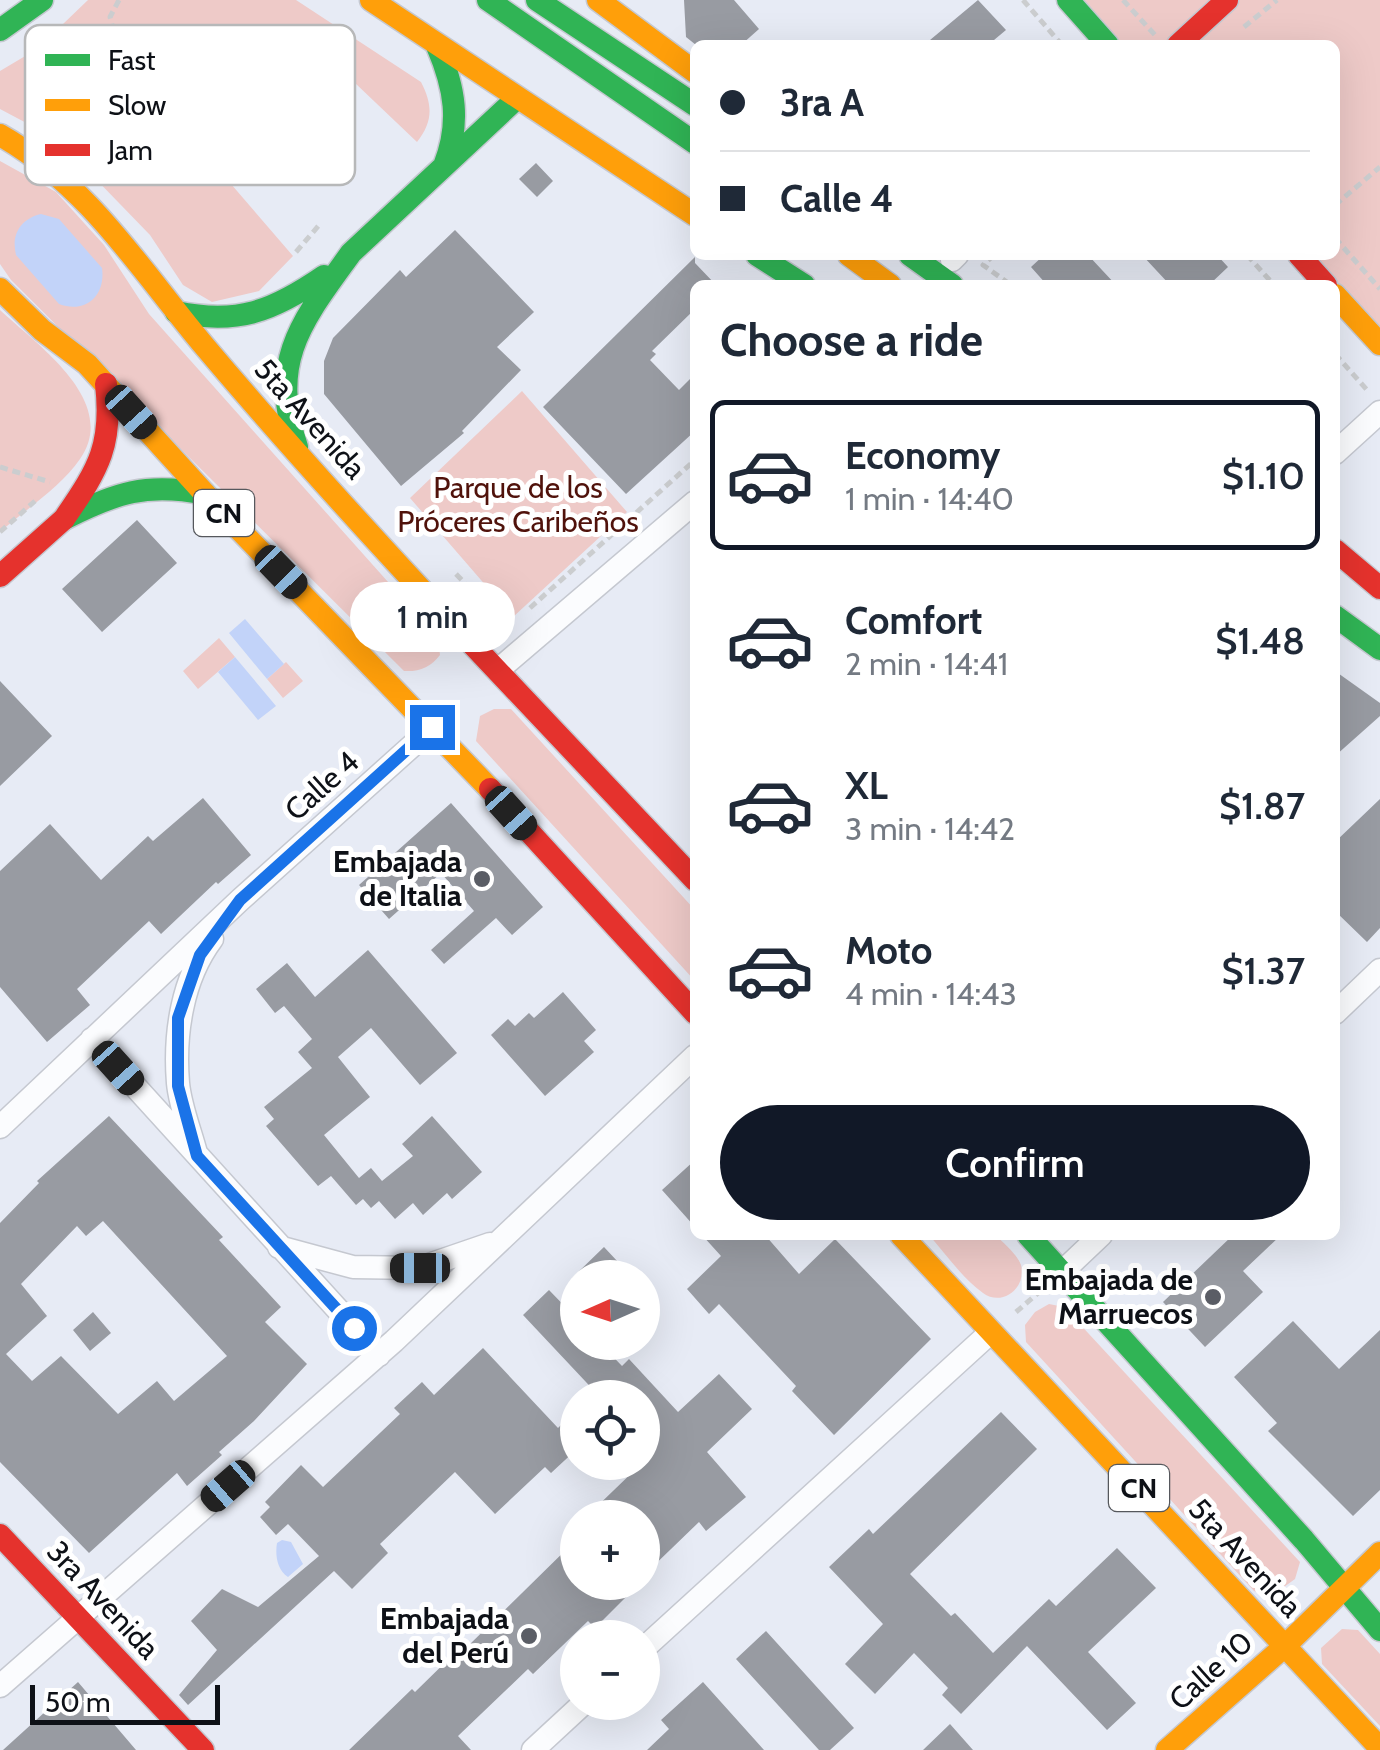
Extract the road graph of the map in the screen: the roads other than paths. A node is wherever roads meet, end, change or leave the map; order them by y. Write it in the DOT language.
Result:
graph roads {
  1 [pos="42,0"];
  2 [pos="370,0"];
  3 [pos="488,0"];
  4 [pos="536,0"];
  5 [pos="1068,0"];
  6 [pos="1227,0"];
  7 [pos="615,5"];
  8 [pos="4,28"];
  9 [pos="1104,40"];
  10 [pos="1183,40"];
  11 [pos="437,46"];
  12 [pos="690,68"];
  13 [pos="516,99"];
  14 [pos="690,103"];
  15 [pos="0,136"];
  16 [pos="690,140"];
  17 [pos="25,148"];
  18 [pos="443,168"];
  19 [pos="73,185"];
  20 [pos="690,212"];
  21 [pos="352,254"];
  22 [pos="765,260"];
  23 [pos="856,260"];
  24 [pos="920,260"];
  25 [pos="1304,260"];
  26 [pos="796,280"];
  27 [pos="883,280"];
  28 [pos="961,280"];
  29 [pos="1322,280"];
  30 [pos="0,289"];
  31 [pos="1340,300"];
  32 [pos="176,312"];
  33 [pos="1380,344"];
  34 [pos="106,384"];
  35 [pos="1374,402"];
  36 [pos="1340,447"];
  37 [pos="301,456"];
  38 [pos="205,494"];
  39 [pos="690,506"];
  40 [pos="64,519"];
  41 [pos="1340,554"];
  42 [pos="1340,572"];
  43 [pos="0,576"];
  44 [pos="1380,588"];
  45 [pos="1380,601"];
  46 [pos="1340,620"];
  47 [pos="1380,649"];
  48 [pos="498,670"];
  49 [pos="432,727"];
  50 [pos="690,875"];
  51 [pos="240,900"];
  52 [pos="1380,970"];
  53 [pos="690,1008"];
  54 [pos="1340,1008"];
  55 [pos="92,1039"];
  56 [pos="690,1061"];
  57 [pos="0,1126"];
  58 [pos="197,1156"];
  59 [pos="536,1207"];
  60 [pos="906,1240"];
  61 [pos="1033,1240"];
  62 [pos="1096,1240"];
  63 [pos="279,1247"];
  64 [pos="1063,1272"];
  65 [pos="992,1332"];
  66 [pos="378,1355"];
  67 [pos="0,1535"];
  68 [pos="1380,1553"];
  69 [pos="1345,1586"];
  70 [pos="76,1617"];
  71 [pos="1380,1630"];
  72 [pos="660,1634"];
  73 [pos="1286,1645"];
  74 [pos="0,1686"];
  75 [pos="566,1720"];
  76 [pos="1380,1748"];
  77 [pos="203,1750"];
  78 [pos="533,1750"];
  79 [pos="1168,1750"];
  1 -- 8 [label="main road"];
  2 -- 11 [label="main road"];
  3 -- 16 [label="main road"];
  4 -- 14 [label="main road"];
  5 -- 9 [label="main road"];
  6 -- 10 [label="main road"];
  7 -- 12 [label="main road"];
  11 -- 13 [label="main road"];
  11 -- 18 [label="main road"];
  13 -- 18 [label="main road"];
  13 -- 20 [label="main road"];
  15 -- 17 [label="main road, 5ta Avenida"];
  18 -- 21 [label="main road"];
  19 -- 32 [label="main road, 5ta Avenida"];
  21 -- 32 [label="main road"];
  21 -- 37 [label="main road"];
  22 -- 26 [label="main road"];
  23 -- 27 [label="main road"];
  24 -- 28 [label="main road"];
  25 -- 29 [label="main road"];
  30 -- 34 [label="main road, CN"];
  31 -- 33 [label="main road"];
  32 -- 37 [label="main road, 5ta Avenida"];
  34 -- 38 [label="main road, CN"];
  34 -- 40 [label="main road"];
  35 -- 36 [label="street"];
  37 -- 48 [label="main road, 5ta Avenida"];
  38 -- 40 [label="main road"];
  38 -- 49 [label="main road, CN"];
  39 -- 48 [label="street"];
  40 -- 43 [label="main road"];
  41 -- 44 [label="main road"];
  42 -- 45 [label="main road"];
  46 -- 47 [label="main road"];
  48 -- 50 [label="main road, 5ta Avenida"];
  49 -- 51 [label="street, Calle 4"];
  49 -- 53 [label="main road, CN"];
  51 -- 55 [label="street, Calle 4"];
  51 -- 58 [label="street"];
  52 -- 54 [label="street"];
  55 -- 57 [label="street, Calle 4"];
  55 -- 58 [label="street"];
  56 -- 59 [label="street"];
  58 -- 63 [label="street"];
  59 -- 63 [label="street"];
  59 -- 66 [label="street"];
  60 -- 65 [label="main road, 5ta Avenida / CN"];
  61 -- 64 [label="main road, 5ta Avenida"];
  62 -- 64 [label="street"];
  63 -- 66 [label="street"];
  64 -- 69 [label="main road, 5ta Avenida"];
  65 -- 72 [label="street"];
  65 -- 73 [label="main road, 5ta Avenida / CN"];
  66 -- 70 [label="street"];
  67 -- 70 [label="main road, 3ra Avenida"];
  68 -- 69 [label="main road, Calle 10"];
  69 -- 71 [label="main road, 5ta Avenida"];
  69 -- 73 [label="main road, Calle 10"];
  70 -- 74 [label="street"];
  70 -- 77 [label="main road, 3ra Avenida"];
  73 -- 76 [label="main road, 5ta Avenida / CN"];
  73 -- 79 [label="main road, Calle 10"];
  75 -- 78 [label="street"];
}
